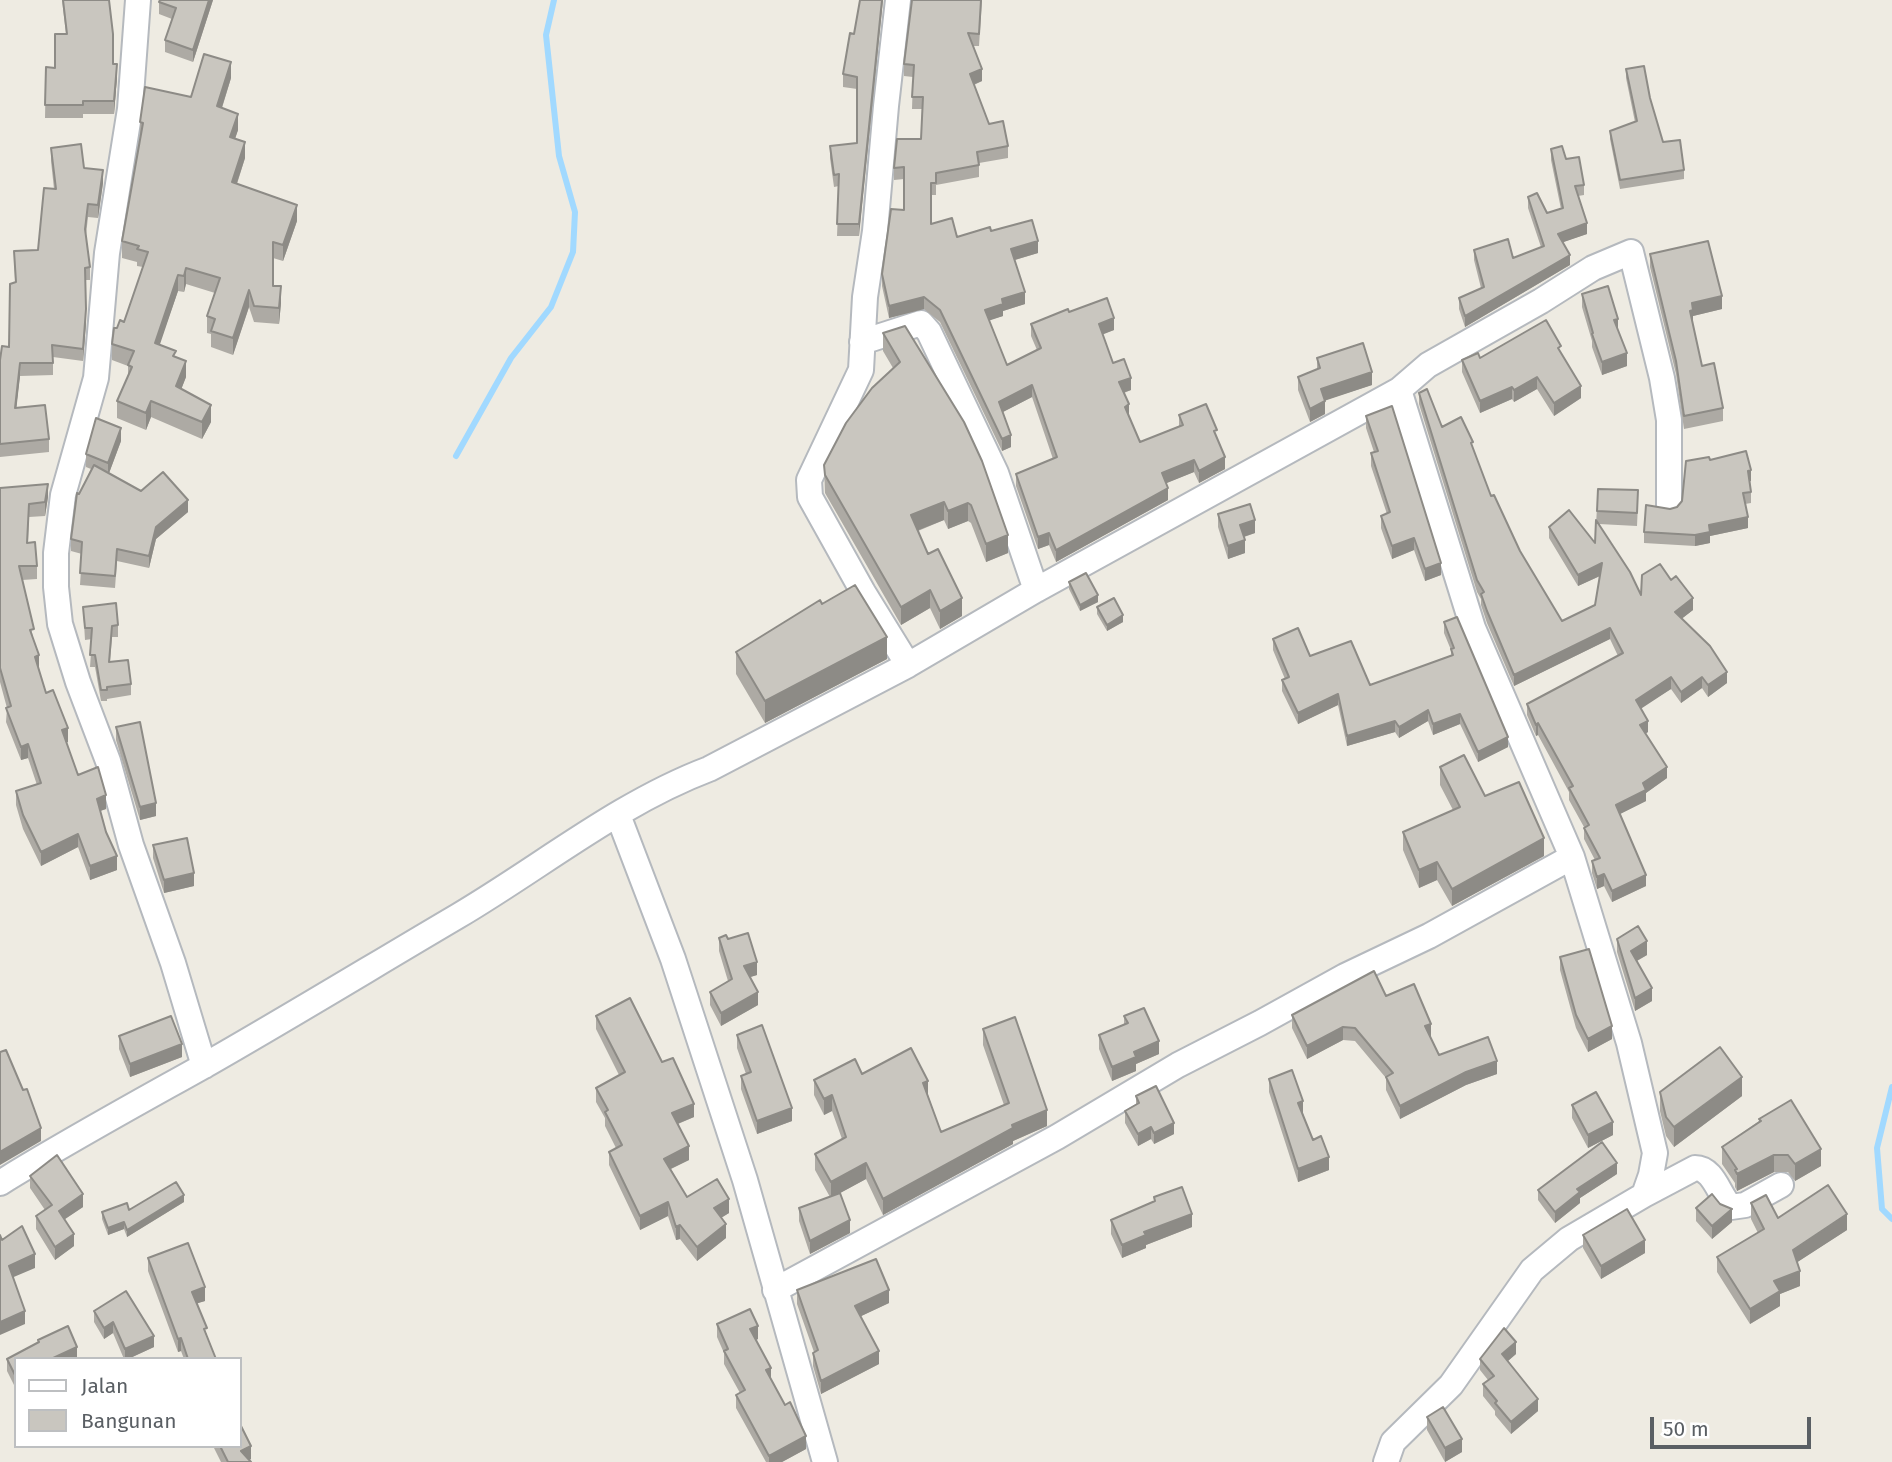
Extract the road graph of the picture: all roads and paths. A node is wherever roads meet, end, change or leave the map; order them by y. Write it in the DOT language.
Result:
graph roads {
  1 [pos="138,0"];
  2 [pos="898,0"];
  3 [pos="862,342"];
  4 [pos="1399,390"];
  5 [pos="1670,505"];
  6 [pos="1036,590"];
  7 [pos="908,665"];
  8 [pos="618,814"];
  9 [pos="1572,857"];
  10 [pos="204,1066"];
  11 [pos="0,1183"];
  12 [pos="1781,1185"];
  13 [pos="1644,1195"];
  14 [pos="775,1290"];
  15 [pos="825,1462"];
  16 [pos="1386,1462"];
  1 -- 10 [label="street"];
  2 -- 3 [label="street"];
  3 -- 6 [label="street"];
  3 -- 7 [label="street"];
  4 -- 5 [label="street"];
  4 -- 6 [label="street"];
  4 -- 9 [label="street"];
  6 -- 7 [label="street"];
  7 -- 8 [label="street"];
  8 -- 10 [label="street"];
  8 -- 14 [label="street"];
  9 -- 13 [label="street"];
  9 -- 14 [label="street"];
  10 -- 11 [label="street"];
  12 -- 13 [label="street"];
  13 -- 16 [label="street"];
  14 -- 15 [label="street"];
}
